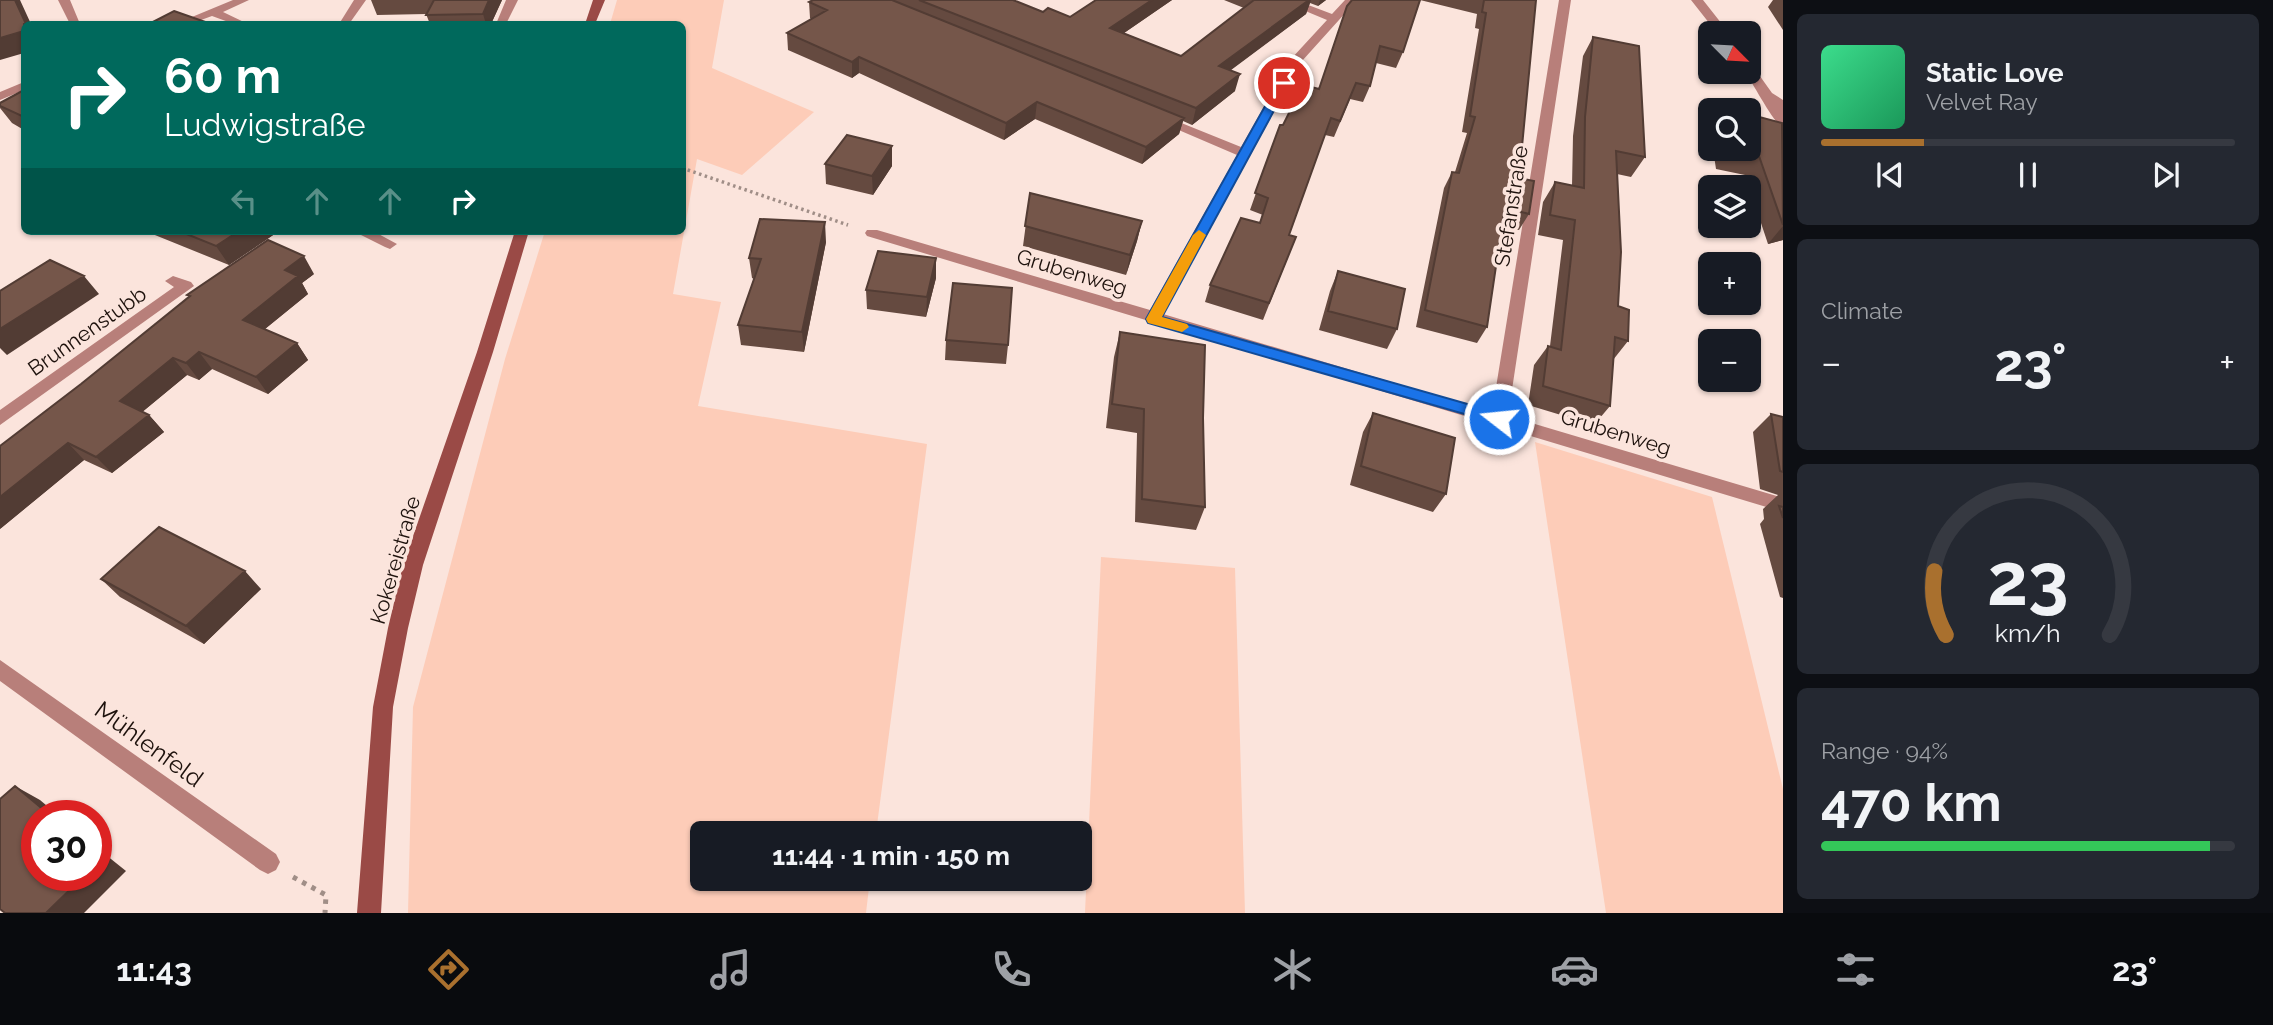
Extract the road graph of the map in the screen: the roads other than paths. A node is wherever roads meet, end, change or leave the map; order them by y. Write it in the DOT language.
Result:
graph roads {
  1 [pos="64,0"];
  2 [pos="243,0"];
  3 [pos="360,0"];
  4 [pos="513,0"];
  5 [pos="599,0"];
  6 [pos="1285,0"];
  7 [pos="1351,0"];
  8 [pos="1565,0"];
  9 [pos="1697,0"];
  10 [pos="213,12"];
  11 [pos="1332,18"];
  12 [pos="74,21"];
  13 [pos="189,21"];
  14 [pos="236,21"];
  15 [pos="346,21"];
  16 [pos="502,21"];
  17 [pos="591,21"];
  18 [pos="1714,21"];
  19 [pos="1759,84"];
  20 [pos="21,87"];
  21 [pos="0,96"];
  22 [pos="1768,96"];
  23 [pos="1783,106"];
  24 [pos="1142,112"];
  25 [pos="1783,124"];
  26 [pos="1244,153"];
  27 [pos="872,233"];
  28 [pos="369,235"];
  29 [pos="521,235"];
  30 [pos="390,244"];
  31 [pos="173,281"];
  32 [pos="1153,319"];
  33 [pos="0,419"];
  34 [pos="1499,419"];
  35 [pos="1783,505"];
  36 [pos="0,669"];
  37 [pos="268,862"];
  38 [pos="369,913"];
  1 -- 12 [label="street"];
  2 -- 10 [label="street"];
  3 -- 15 [label="street"];
  4 -- 16 [label="street"];
  5 -- 17 [label="main road"];
  6 -- 11 [label="street"];
  7 -- 11 [label="street"];
  8 -- 34 [label="street, Stefanstraße"];
  9 -- 18 [label="street"];
  10 -- 13 [label="street"];
  10 -- 14 [label="street"];
  11 -- 26 [label="street"];
  19 -- 22 [label="street"];
  20 -- 21 [label="street"];
  22 -- 23 [label="street"];
  22 -- 25 [label="street"];
  24 -- 26 [label="street"];
  26 -- 32 [label="street"];
  27 -- 32 [label="street, Grubenweg"];
  28 -- 30 [label="street"];
  29 -- 38 [label="main road, Kokereistraße"];
  31 -- 33 [label="street, Brunnenstubb"];
  32 -- 34 [label="street, Grubenweg"];
  34 -- 35 [label="street, Grubenweg"];
  36 -- 37 [label="street, Mühlenfeld"];
}
